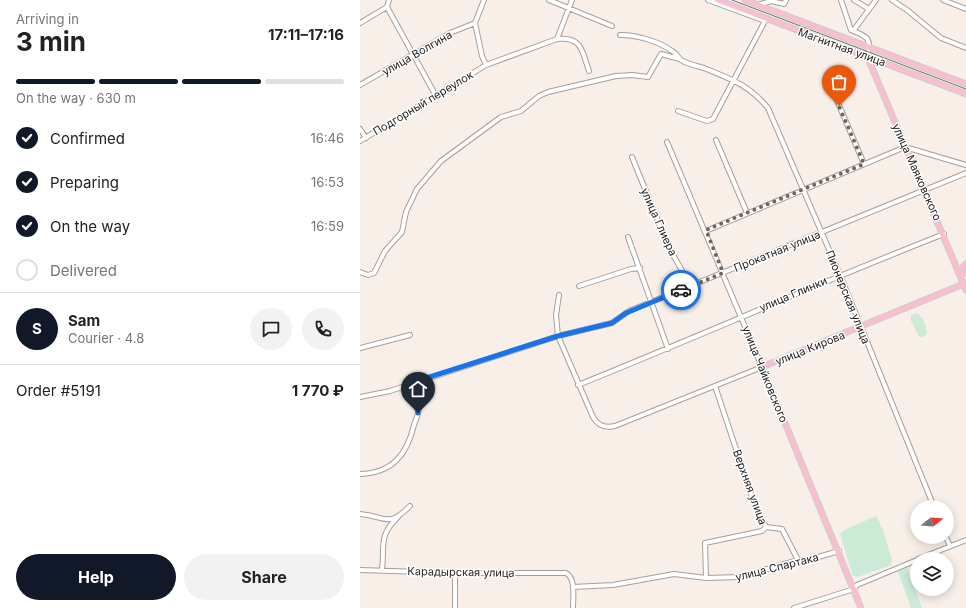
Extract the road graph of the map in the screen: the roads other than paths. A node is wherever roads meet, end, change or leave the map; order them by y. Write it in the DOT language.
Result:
graph roads {
  1 [pos="389,0"];
  2 [pos="484,0"];
  3 [pos="549,0"];
  4 [pos="572,0"];
  5 [pos="708,0"];
  6 [pos="718,0"];
  7 [pos="745,0"];
  8 [pos="786,0"];
  9 [pos="841,0"];
  10 [pos="854,0"];
  11 [pos="876,0"];
  12 [pos="892,0"];
  13 [pos="943,0"];
  14 [pos="757,5"];
  15 [pos="387,7"];
  16 [pos="569,8"];
  17 [pos="869,9"];
  18 [pos="966,9"];
  19 [pos="765,20"];
  20 [pos="360,23"];
  21 [pos="475,23"];
  22 [pos="612,26"];
  23 [pos="853,31"];
  24 [pos="620,35"];
  25 [pos="557,39"];
  26 [pos="870,47"];
  27 [pos="966,48"];
  28 [pos="413,55"];
  29 [pos="866,56"];
  30 [pos="680,59"];
  31 [pos="486,65"];
  32 [pos="589,71"];
  33 [pos="733,80"];
  34 [pos="966,84"];
  35 [pos="360,86"];
  36 [pos="833,91"];
  37 [pos="966,94"];
  38 [pos="436,96"];
  39 [pos="678,111"];
  40 [pos="360,129"];
  41 [pos="366,138"];
  42 [pos="716,140"];
  43 [pos="360,141"];
  44 [pos="667,142"];
  45 [pos="905,148"];
  46 [pos="632,156"];
  47 [pos="864,164"];
  48 [pos="966,165"];
  49 [pos="966,174"];
  50 [pos="804,188"];
  51 [pos="924,190"];
  52 [pos="747,213"];
  53 [pos="706,230"];
  54 [pos="822,232"];
  55 [pos="944,234"];
  56 [pos="628,237"];
  57 [pos="966,264"];
  58 [pos="640,268"];
  59 [pos="360,272"];
  60 [pos="723,273"];
  61 [pos="840,274"];
  62 [pos="964,284"];
  63 [pos="579,286"];
  64 [pos="691,286"];
  65 [pos="559,294"];
  66 [pos="651,302"];
  67 [pos="741,316"];
  68 [pos="861,327"];
  69 [pos="410,335"];
  70 [pos="558,336"];
  71 [pos="360,348"];
  72 [pos="668,349"];
  73 [pos="762,367"];
  74 [pos="414,382"];
  75 [pos="578,385"];
  76 [pos="715,386"];
  77 [pos="360,397"];
  78 [pos="360,474"];
  79 [pos="931,500"];
  80 [pos="410,506"];
  81 [pos="360,514"];
  82 [pos="398,517"];
  83 [pos="766,527"];
  84 [pos="966,540"];
  85 [pos="950,546"];
  86 [pos="839,551"];
  87 [pos="935,552"];
  88 [pos="798,560"];
  89 [pos="910,562"];
  90 [pos="360,570"];
  91 [pos="382,570"];
  92 [pos="455,573"];
  93 [pos="706,578"];
  94 [pos="573,587"];
  95 [pos="854,589"];
  96 [pos="455,608"];
  97 [pos="573,608"];
  98 [pos="794,608"];
  99 [pos="861,608"];
  1 -- 15 [label="street"];
  2 -- 21 [label="street"];
  3 -- 16 [label="street"];
  4 -- 16 [label="street"];
  5 -- 19 [label="street"];
  6 -- 19 [label="main road, Магнитная улица"];
  7 -- 14 [label="main road, Магнитная улица"];
  8 -- 14 [label="street"];
  9 -- 23 [label="street"];
  10 -- 17 [label="street"];
  11 -- 17 [label="street"];
  12 -- 27 [label="street"];
  13 -- 18 [label="street"];
  14 -- 26 [label="main road, Магнитная улица"];
  15 -- 20 [label="street"];
  15 -- 28 [label="street"];
  16 -- 22 [label="street"];
  16 -- 25 [label="street"];
  17 -- 23 [label="street"];
  19 -- 29 [label="main road, Магнитная улица"];
  19 -- 33 [label="street"];
  21 -- 28 [label="street, улица Волгина"];
  21 -- 31 [label="street"];
  23 -- 26 [label="street"];
  24 -- 30 [label="street"];
  25 -- 31 [label="street, Подгорный переулок"];
  25 -- 32 [label="street"];
  26 -- 29 [label="street"];
  26 -- 34 [label="main road, Магнитная улица"];
  28 -- 35 [label="street, улица Волгина"];
  28 -- 38 [label="street"];
  29 -- 37 [label="main road, Магнитная улица"];
  29 -- 45 [label="main road, улица Маяковского"];
  30 -- 33 [label="street, Пионерская улица"];
  30 -- 59 [label="street"];
  31 -- 38 [label="street, Подгорный переулок"];
  33 -- 39 [label="street"];
  33 -- 50 [label="street, Пионерская улица"];
  36 -- 47 [label="street"];
  38 -- 41 [label="street, Подгорный переулок"];
  40 -- 41 [label="street"];
  41 -- 43 [label="street, Подгорный переулок"];
  42 -- 52 [label="street"];
  44 -- 53 [label="street, улица Чайковского"];
  45 -- 47 [label="street"];
  45 -- 48 [label="street"];
  45 -- 51 [label="main road, улица Маяковского"];
  46 -- 64 [label="street, улица Глиера"];
  47 -- 50 [label="street"];
  49 -- 51 [label="street, Прокатная улица"];
  50 -- 52 [label="street"];
  50 -- 54 [label="street, Пионерская улица"];
  51 -- 54 [label="street, Прокатная улица"];
  51 -- 55 [label="main road, улица Маяковского"];
  52 -- 53 [label="street"];
  53 -- 60 [label="street, улица Чайковского"];
  54 -- 60 [label="street, Прокатная улица"];
  54 -- 61 [label="street, Пионерская улица"];
  55 -- 61 [label="street, улица Глинки"];
  55 -- 62 [label="main road, улица Маяковского"];
  56 -- 58 [label="street"];
  57 -- 62 [label="main road"];
  58 -- 63 [label="street"];
  58 -- 66 [label="street"];
  60 -- 64 [label="street, Прокатная улица"];
  60 -- 67 [label="street, улица Чайковского"];
  61 -- 67 [label="street, улица Глинки"];
  61 -- 68 [label="street, Пионерская улица"];
  62 -- 68 [label="main road, улица Кирова"];
  64 -- 66 [label="street, Прокатная улица"];
  65 -- 70 [label="street"];
  66 -- 70 [label="street, Прокатная улица"];
  66 -- 72 [label="street"];
  67 -- 72 [label="street, улица Глинки"];
  67 -- 73 [label="street, улица Чайковского"];
  68 -- 73 [label="main road, улица Кирова"];
  68 -- 79 [label="street, Пионерская улица"];
  69 -- 71 [label="street"];
  70 -- 74 [label="street, Прокатная улица"];
  70 -- 75 [label="street"];
  72 -- 75 [label="street, улица Глинки"];
  73 -- 76 [label="street, улица Кирова"];
  73 -- 86 [label="main road, улица Чайковского"];
  74 -- 77 [label="street, Прокатная улица"];
  74 -- 78 [label="street"];
  75 -- 76 [label="street, улица Кирова"];
  76 -- 83 [label="street, Верхняя улица"];
  80 -- 82 [label="street"];
  81 -- 82 [label="street"];
  82 -- 91 [label="street"];
  83 -- 88 [label="street"];
  83 -- 93 [label="street, Верхняя улица"];
  84 -- 85 [label="street"];
  85 -- 87 [label="street"];
  86 -- 88 [label="street, улица Спартака"];
  86 -- 95 [label="main road, улица Чайковского"];
  88 -- 93 [label="street, улица Спартака"];
  89 -- 95 [label="street"];
  90 -- 91 [label="street, Карадырская улица"];
  91 -- 92 [label="street, Карадырская улица"];
  92 -- 94 [label="street, Карадырская улица"];
  92 -- 96 [label="street"];
  93 -- 94 [label="street, улица Спартака"];
  94 -- 97 [label="street"];
  95 -- 98 [label="street"];
  95 -- 99 [label="main road, улица Чайковского"];
}
